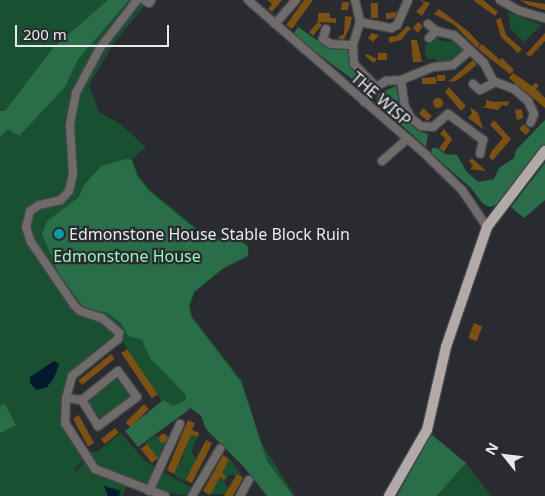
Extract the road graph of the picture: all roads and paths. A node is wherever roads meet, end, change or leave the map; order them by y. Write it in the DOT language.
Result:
graph roads {
  1 [pos="137,0"];
  2 [pos="144,0"];
  3 [pos="152,0"];
  4 [pos="296,0"];
  5 [pos="355,0"];
  6 [pos="500,0"];
  7 [pos="250,1"];
  8 [pos="411,1"];
  9 [pos="545,18"];
  10 [pos="360,22"];
  11 [pos="275,24"];
  12 [pos="428,24"];
  13 [pos="326,29"];
  14 [pos="436,31"];
  15 [pos="429,38"];
  16 [pos="353,45"];
  17 [pos="469,51"];
  18 [pos="401,80"];
  19 [pos="473,84"];
  20 [pos="491,85"];
  21 [pos="376,87"];
  22 [pos="364,102"];
  23 [pos="535,117"];
  24 [pos="407,139"];
  25 [pos="545,151"];
  26 [pos="480,154"];
  27 [pos="382,161"];
  28 [pos="484,223"];
  29 [pos="66,398"];
  30 [pos="82,400"];
  31 [pos="180,424"];
  32 [pos="220,449"];
  33 [pos="250,480"];
  34 [pos="145,492"];
  35 [pos="165,496"];
  36 [pos="192,496"];
  37 [pos="240,496"];
  38 [pos="389,496"];
  1 -- 29 [label="street"];
  2 -- 3 [label="street"];
  4 -- 11 [label="street"];
  5 -- 10 [label="street"];
  6 -- 9 [label="street"];
  7 -- 11 [label="street, THE WISP"];
  8 -- 10 [label="street"];
  10 -- 16 [label="street"];
  11 -- 22 [label="street, THE WISP"];
  12 -- 14 [label="street"];
  13 -- 16 [label="street"];
  14 -- 15 [label="street"];
  14 -- 17 [label="street"];
  16 -- 21 [label="street"];
  17 -- 18 [label="street"];
  17 -- 20 [label="street"];
  18 -- 21 [label="street"];
  18 -- 26 [label="street"];
  19 -- 20 [label="street"];
  20 -- 23 [label="street"];
  21 -- 22 [label="street"];
  22 -- 24 [label="street, THE WISP"];
  24 -- 27 [label="street"];
  24 -- 28 [label="street, THE WISP"];
  25 -- 28 [label="main road"];
  28 -- 38 [label="main road"];
  29 -- 30 [label="street"];
  29 -- 34 [label="street"];
  30 -- 30 [label="street"];
  31 -- 34 [label="street"];
  32 -- 36 [label="street"];
  33 -- 37 [label="street"];
  34 -- 35 [label="street"];
}
